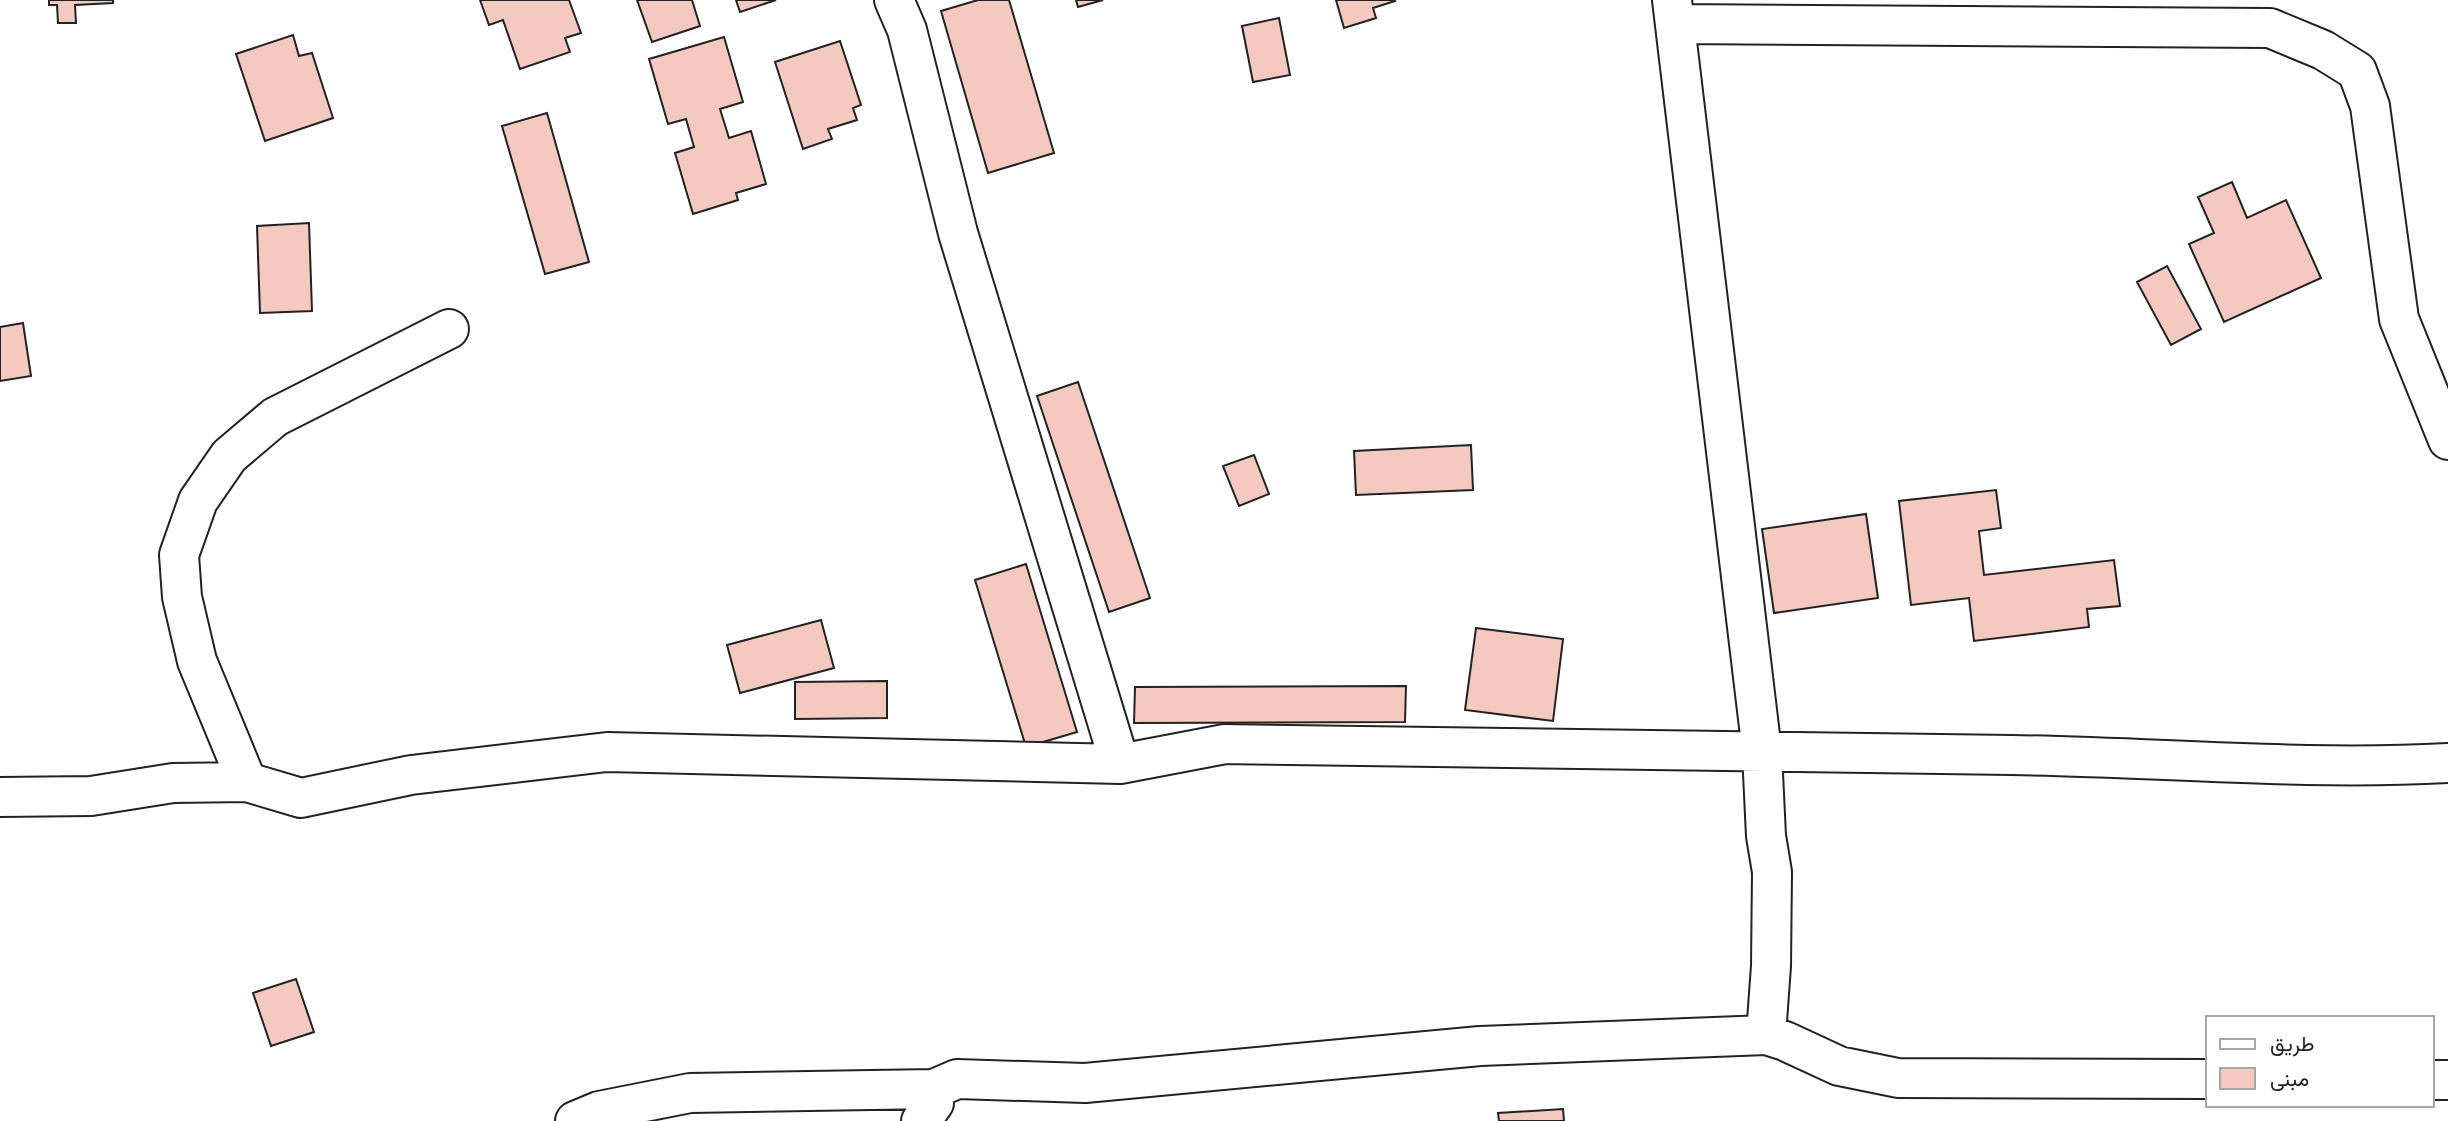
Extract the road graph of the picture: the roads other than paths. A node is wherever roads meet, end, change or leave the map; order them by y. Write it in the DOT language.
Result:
graph roads {
  1 [pos="894,0"];
  2 [pos="1674,12"];
  3 [pos="449,329"];
  4 [pos="2448,440"];
  5 [pos="1762,752"];
  6 [pos="2448,763"];
  7 [pos="1120,764"];
  8 [pos="247,782"];
  9 [pos="0,797"];
  10 [pos="1766,1035"];
  11 [pos="2206,1079"];
  12 [pos="928,1105"];
  13 [pos="575,1121"];
  1 -- 7 [label="street"];
  2 -- 4 [label="street"];
  2 -- 5 [label="street"];
  3 -- 8 [label="street"];
  5 -- 6 [label="street"];
  5 -- 7 [label="street"];
  5 -- 10 [label="street"];
  7 -- 8 [label="street"];
  8 -- 9 [label="street"];
  10 -- 11 [label="street"];
  10 -- 12 [label="street"];
  12 -- 13 [label="street"];
}
